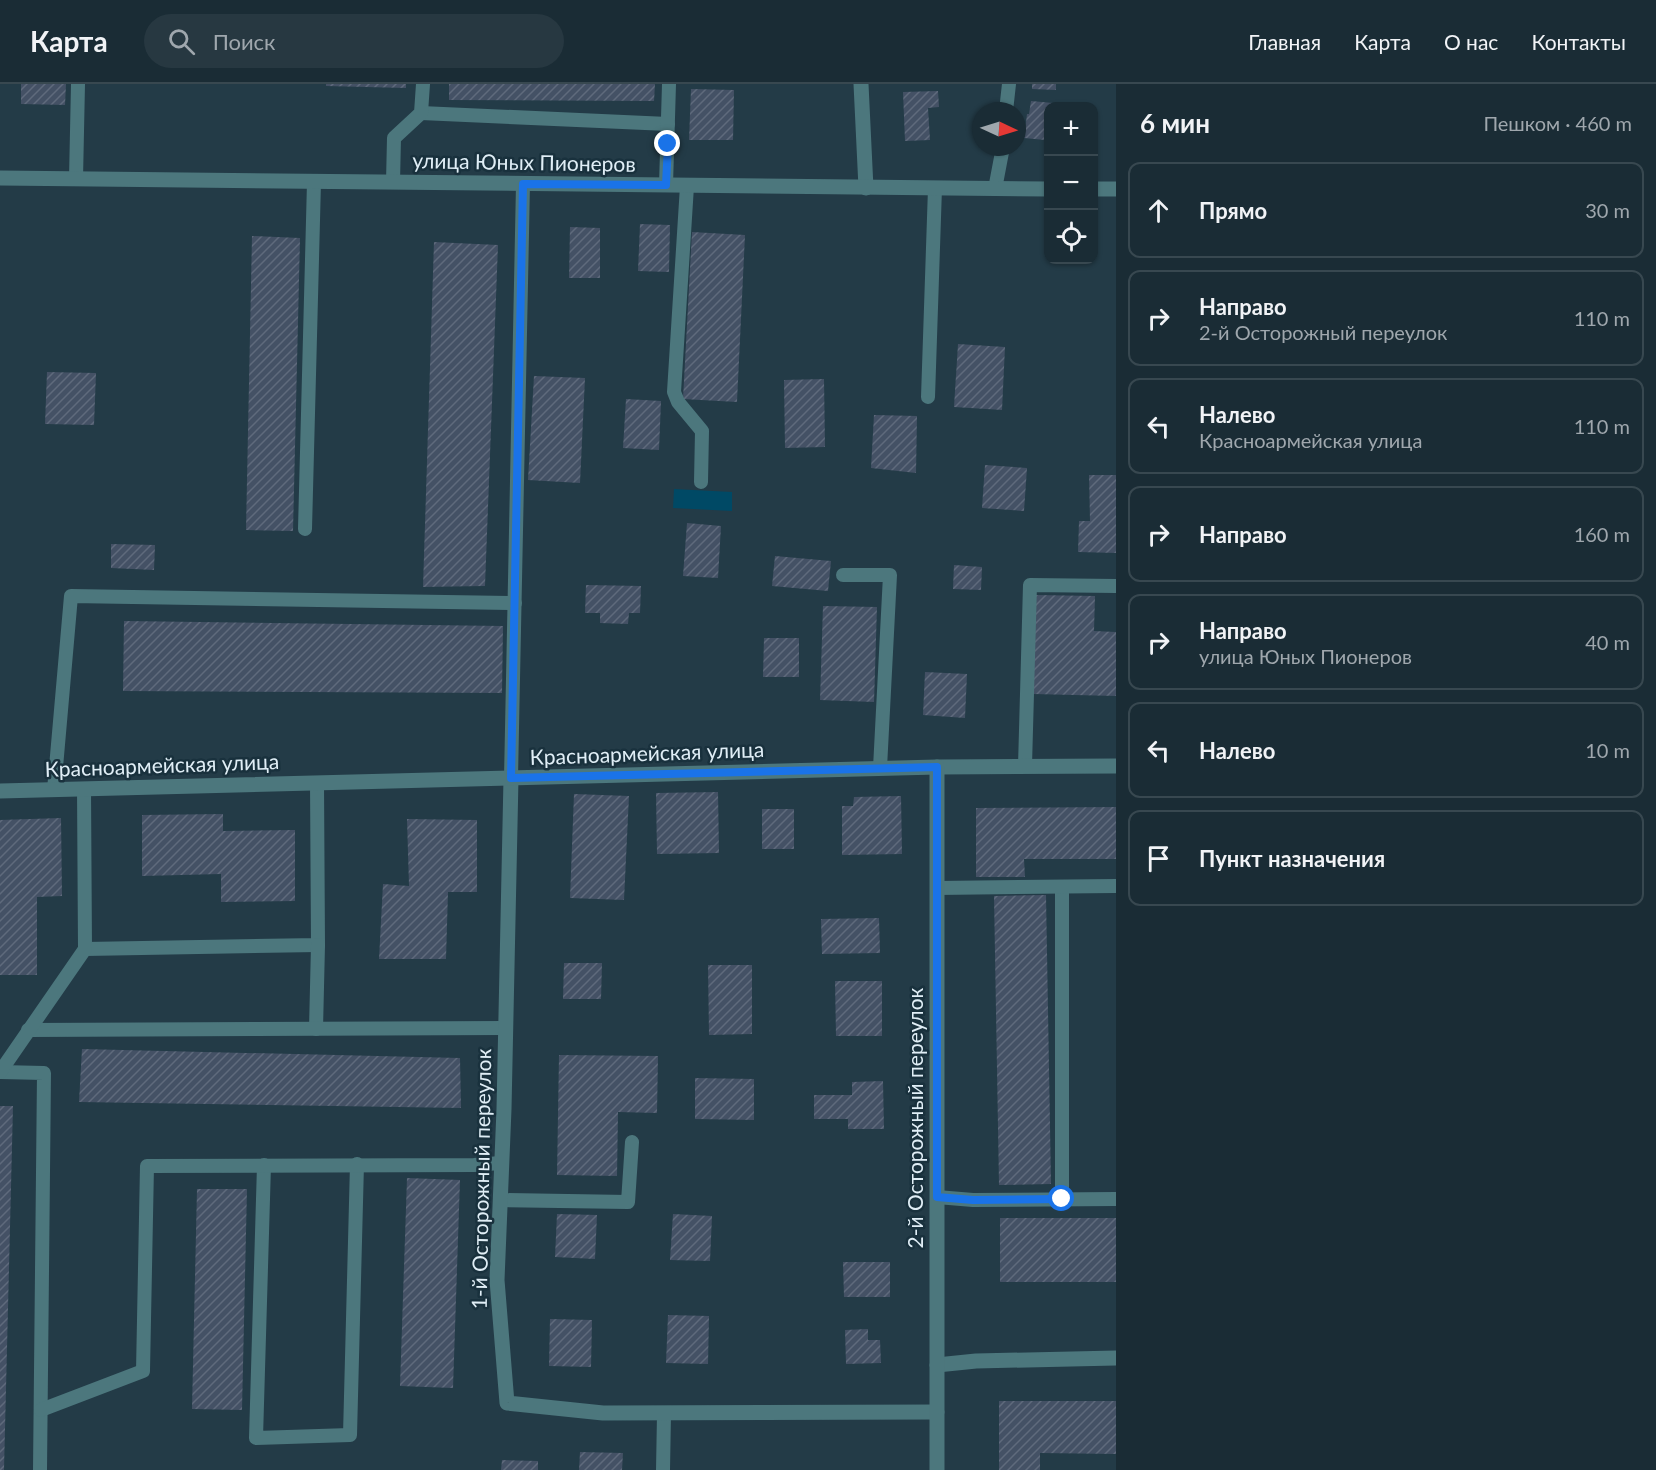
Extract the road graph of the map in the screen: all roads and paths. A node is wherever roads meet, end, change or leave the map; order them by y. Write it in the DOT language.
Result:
graph roads {
  1 [pos="78,84"];
  2 [pos="423,84"];
  3 [pos="669,84"];
  4 [pos="861,84"];
  5 [pos="1009,84"];
  6 [pos="1007,102"];
  7 [pos="421,113"];
  8 [pos="668,124"];
  9 [pos="1001,156"];
  10 [pos="0,178"];
  11 [pos="76,179"];
  12 [pos="314,182"];
  13 [pos="393,182"];
  14 [pos="523,184"];
  15 [pos="666,185"];
  16 [pos="687,186"];
  17 [pos="866,188"];
  18 [pos="935,188"];
  19 [pos="995,189"];
  20 [pos="1044,189"];
  21 [pos="1098,189"];
  22 [pos="1116,189"];
  23 [pos="928,397"];
  24 [pos="701,482"];
  25 [pos="305,529"];
  26 [pos="843,575"];
  27 [pos="1116,586"];
  28 [pos="515,603"];
  29 [pos="1024,766"];
  30 [pos="1116,766"];
  31 [pos="937,767"];
  32 [pos="880,768"];
  33 [pos="511,778"];
  34 [pos="317,783"];
  35 [pos="84,789"];
  36 [pos="54,790"];
  37 [pos="0,792"];
  38 [pos="1116,886"];
  39 [pos="1062,887"];
  40 [pos="937,888"];
  41 [pos="318,945"];
  42 [pos="85,949"];
  43 [pos="506,1028"];
  44 [pos="316,1029"];
  45 [pos="28,1030"];
  46 [pos="632,1142"];
  47 [pos="501,1163"];
  48 [pos="357,1164"];
  49 [pos="264,1165"];
  50 [pos="937,1197"];
  51 [pos="1116,1198"];
  52 [pos="1062,1199"];
  53 [pos="500,1200"];
  54 [pos="1116,1358"];
  55 [pos="937,1365"];
  56 [pos="41,1410"];
  57 [pos="937,1412"];
  58 [pos="664,1414"];
  59 [pos="40,1470"];
  60 [pos="663,1470"];
  61 [pos="937,1470"];
  1 -- 11 [label="lane"];
  2 -- 7 [label="lane"];
  3 -- 8 [label="lane"];
  4 -- 17 [label="street"];
  5 -- 6 [label="lane"];
  7 -- 8 [label="lane"];
  7 -- 13 [label="lane"];
  8 -- 15 [label="lane"];
  9 -- 19 [label="lane"];
  10 -- 11 [label="street, улица Юных Пионеров"];
  11 -- 12 [label="street, улица Юных Пионеров"];
  12 -- 13 [label="street, улица Юных Пионеров"];
  12 -- 25 [label="lane"];
  13 -- 14 [label="street, улица Юных Пионеров"];
  14 -- 15 [label="street, улица Юных Пионеров"];
  14 -- 28 [label="lane"];
  15 -- 16 [label="street, улица Юных Пионеров"];
  16 -- 17 [label="street, улица Юных Пионеров"];
  16 -- 24 [label="lane"];
  17 -- 18 [label="street, улица Юных Пионеров"];
  18 -- 19 [label="street, улица Юных Пионеров"];
  18 -- 23 [label="lane"];
  19 -- 20 [label="street, улица Юных Пионеров"];
  21 -- 22 [label="street"];
  26 -- 32 [label="lane"];
  27 -- 29 [label="lane"];
  28 -- 33 [label="lane"];
  28 -- 36 [label="lane"];
  29 -- 30 [label="street, Красноармейская улица"];
  29 -- 31 [label="street, Красноармейская улица"];
  31 -- 32 [label="street, Красноармейская улица"];
  31 -- 40 [label="street, 2-й Осторожный переулок"];
  32 -- 33 [label="street, Красноармейская улица"];
  33 -- 34 [label="street, Красноармейская улица"];
  33 -- 43 [label="street, 1-й Осторожный переулок"];
  34 -- 35 [label="street, Красноармейская улица"];
  34 -- 41 [label="lane"];
  35 -- 36 [label="street, Красноармейская улица"];
  35 -- 42 [label="lane"];
  36 -- 37 [label="street, Красноармейская улица"];
  38 -- 39 [label="lane"];
  39 -- 40 [label="lane"];
  39 -- 52 [label="lane"];
  40 -- 50 [label="street, 2-й Осторожный переулок"];
  41 -- 42 [label="lane"];
  41 -- 44 [label="lane"];
  42 -- 45 [label="lane"];
  43 -- 44 [label="lane"];
  43 -- 47 [label="street, 1-й Осторожный переулок"];
  44 -- 45 [label="lane"];
  45 -- 56 [label="lane"];
  46 -- 53 [label="lane"];
  47 -- 48 [label="lane"];
  47 -- 53 [label="street, 1-й Осторожный переулок"];
  48 -- 49 [label="lane"];
  48 -- 49 [label="lane"];
  49 -- 56 [label="lane"];
  50 -- 52 [label="lane"];
  50 -- 55 [label="street, 2-й Осторожный переулок"];
  51 -- 52 [label="lane"];
  53 -- 58 [label="street, 1-й Осторожный переулок"];
  54 -- 55 [label="street"];
  55 -- 57 [label="street, 2-й Осторожный переулок"];
  56 -- 59 [label="lane"];
  57 -- 58 [label="street, 1-й Осторожный переулок"];
  57 -- 61 [label="street, 2-й Осторожный переулок"];
  58 -- 60 [label="lane"];
}
